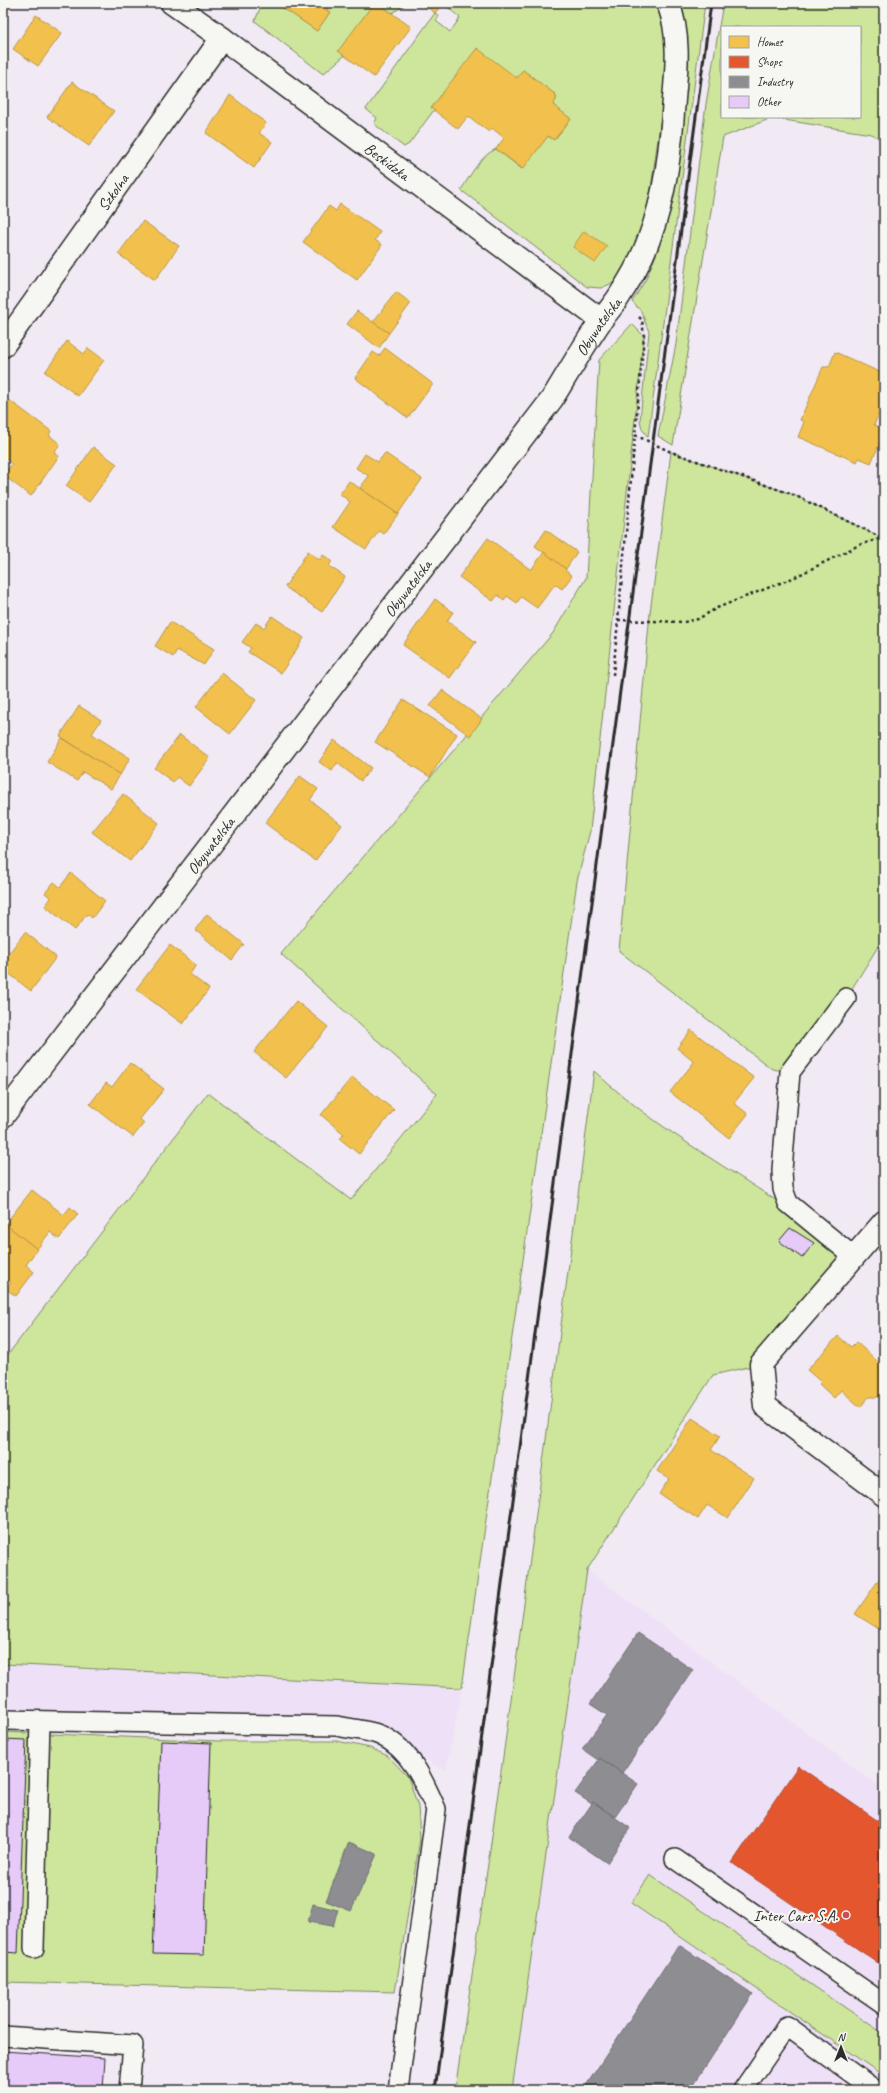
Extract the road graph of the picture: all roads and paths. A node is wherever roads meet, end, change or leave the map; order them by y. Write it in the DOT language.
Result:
graph roads {
  1 [pos="172,3"];
  2 [pos="668,3"];
  3 [pos="222,38"];
  4 [pos="619,296"];
  5 [pos="601,320"];
  6 [pos="3,346"];
  7 [pos="635,435"];
  8 [pos="883,538"];
  9 [pos="618,620"];
  10 [pos="613,675"];
  11 [pos="846,998"];
  12 [pos="3,1116"];
  13 [pos="884,1222"];
  14 [pos="854,1257"];
  15 [pos="884,1495"];
  16 [pos="3,1720"];
  17 [pos="40,1721"];
  18 [pos="675,1859"];
  19 [pos="34,1948"];
  20 [pos="884,2004"];
  21 [pos="3,2036"];
  22 [pos="129,2090"];
  23 [pos="398,2090"];
  24 [pos="743,2090"];
  25 [pos="875,2090"];
  1 -- 3 [label="street, Beskidzka"];
  2 -- 4 [label="street, Obywatelska"];
  3 -- 5 [label="street, Beskidzka"];
  3 -- 6 [label="street, Szkolna"];
  4 -- 5 [label="street, Obywatelska"];
  4 -- 7 [label="path"];
  5 -- 12 [label="street, Obywatelska"];
  7 -- 8 [label="path"];
  7 -- 9 [label="path"];
  8 -- 9 [label="path"];
  9 -- 10 [label="path"];
  11 -- 14 [label="lane"];
  13 -- 14 [label="street"];
  14 -- 15 [label="street"];
  16 -- 17 [label="lane"];
  17 -- 19 [label="lane"];
  17 -- 23 [label="lane"];
  18 -- 20 [label="lane"];
  21 -- 22 [label="lane"];
  24 -- 25 [label="lane"];
}
